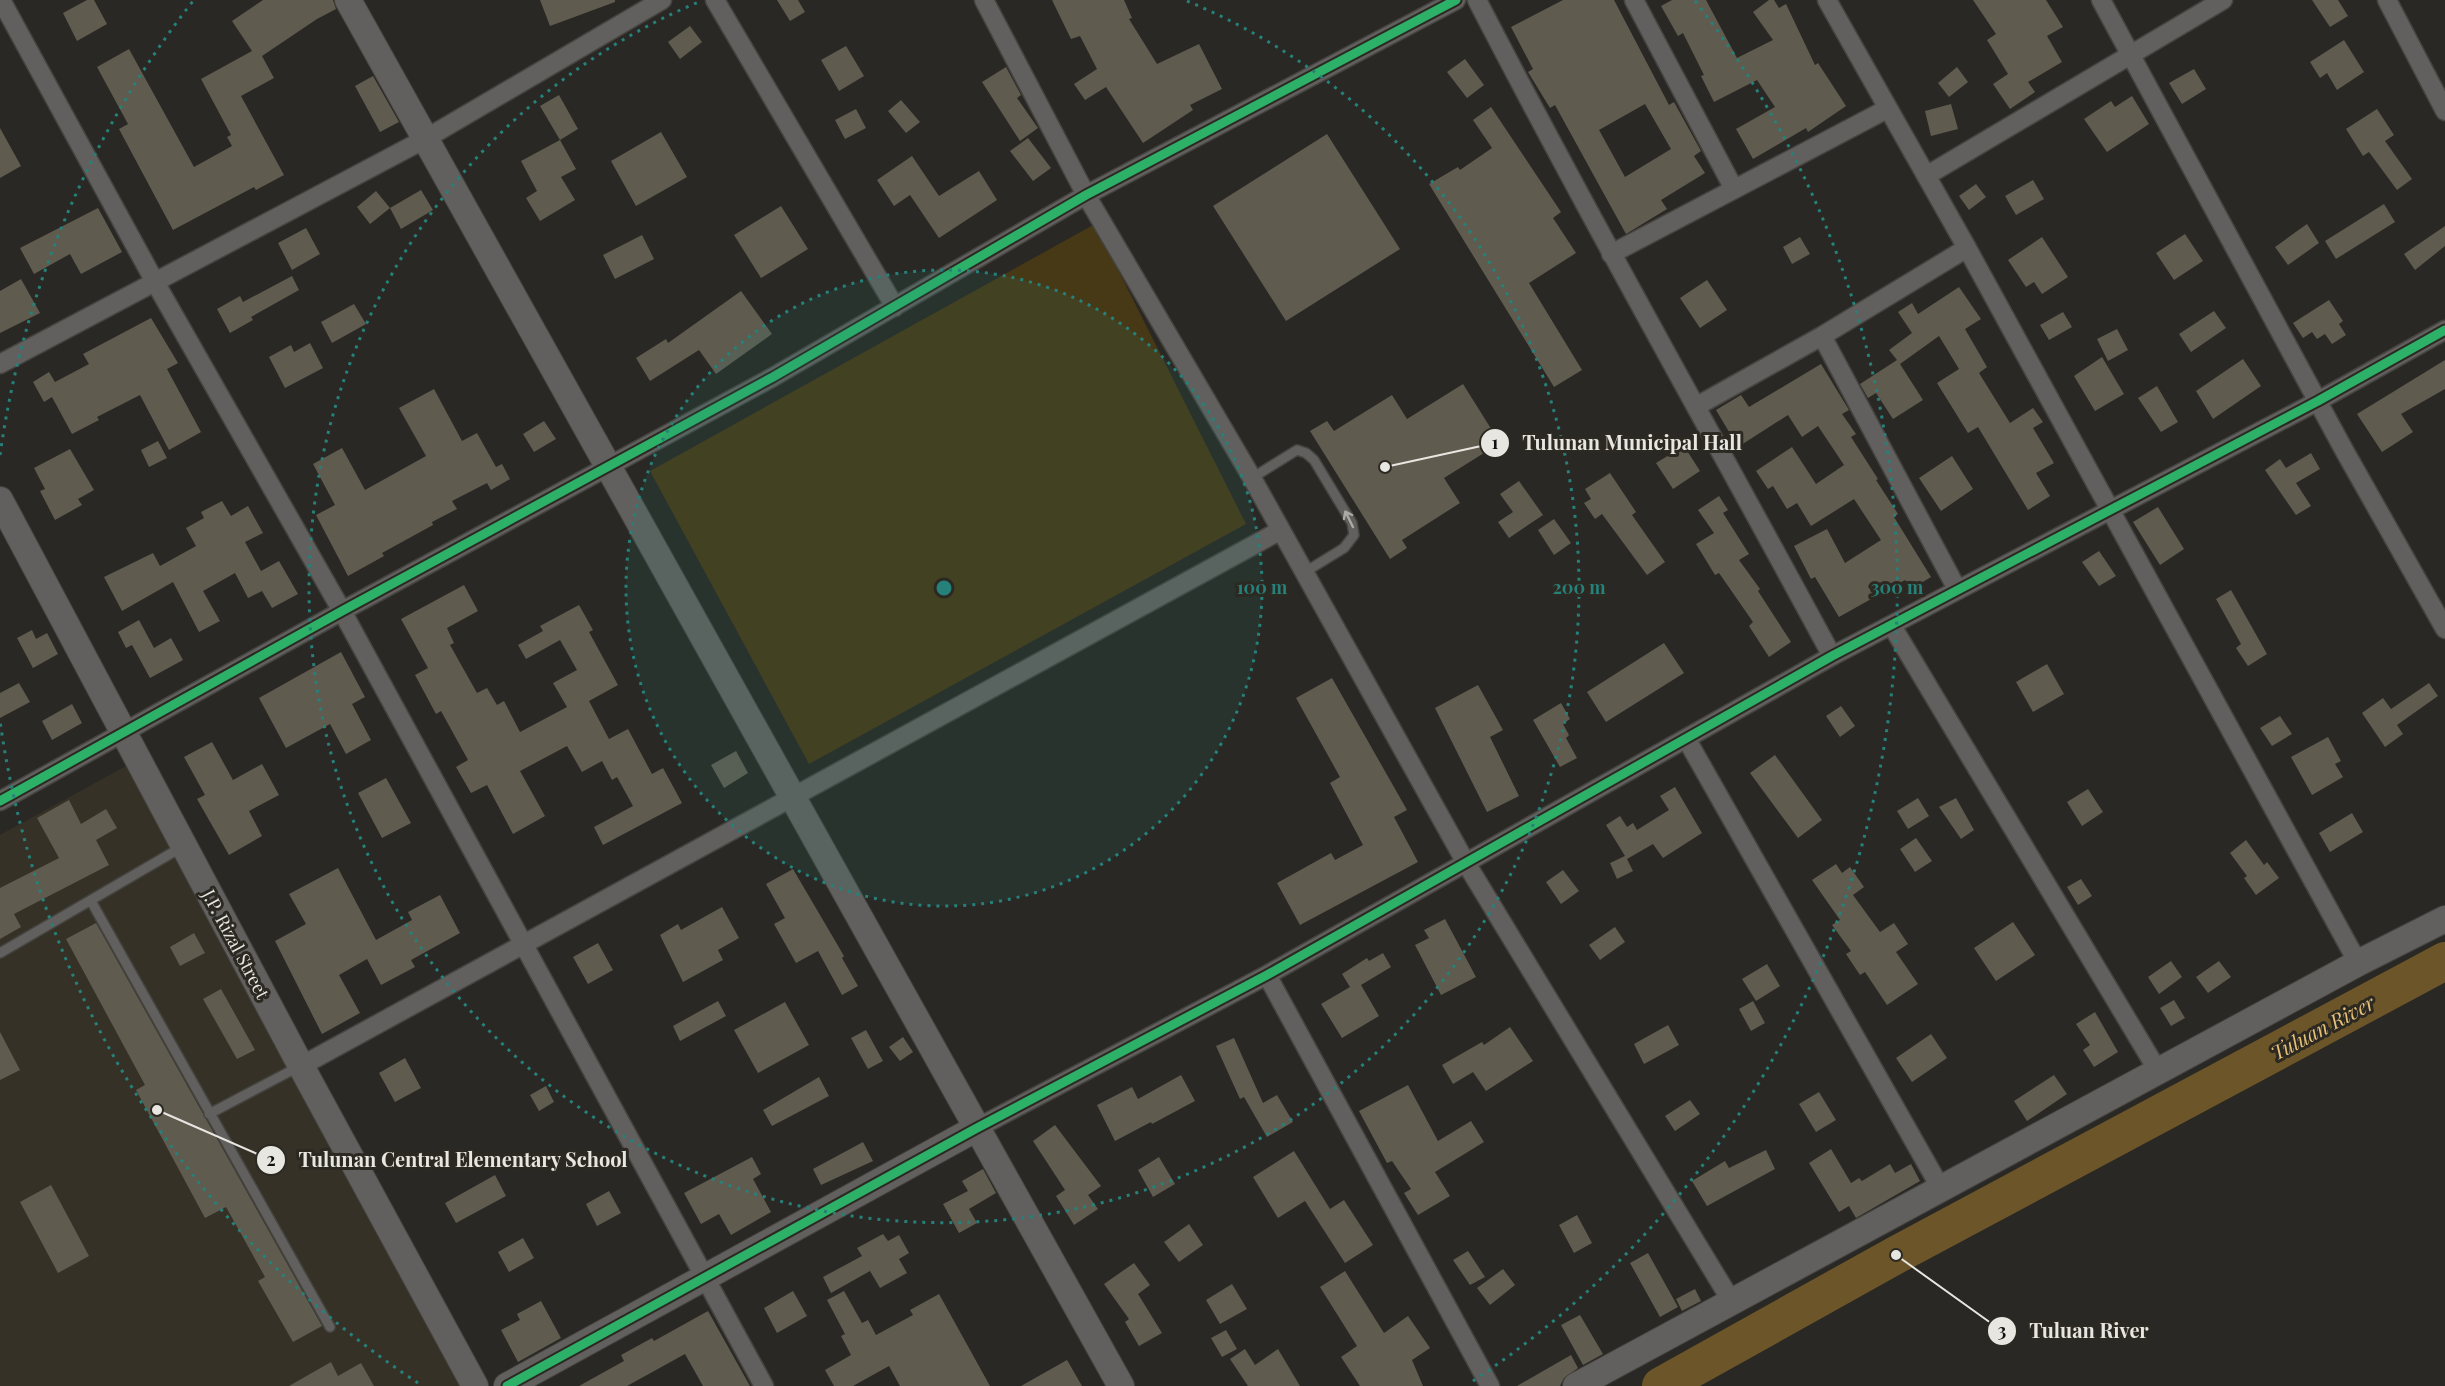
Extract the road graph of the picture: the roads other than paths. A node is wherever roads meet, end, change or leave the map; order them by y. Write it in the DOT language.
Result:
graph roads {
  1 [pos="1,0"];
  2 [pos="348,0"];
  3 [pos="662,0"];
  4 [pos="715,0"];
  5 [pos="984,0"];
  6 [pos="1456,0"];
  7 [pos="1476,0"];
  8 [pos="1634,0"];
  9 [pos="1827,0"];
  10 [pos="2101,0"];
  11 [pos="2223,0"];
  12 [pos="2387,0"];
  13 [pos="2130,54"];
  14 [pos="1887,109"];
  15 [pos="2445,111"];
  16 [pos="425,139"];
  17 [pos="1926,176"];
  18 [pos="1734,189"];
  19 [pos="1086,195"];
  20 [pos="1967,248"];
  21 [pos="1611,254"];
  22 [pos="155,282"];
  23 [pos="895,307"];
  24 [pos="2445,330"];
  25 [pos="1822,336"];
  26 [pos="0,364"];
  27 [pos="2318,401"];
  28 [pos="1697,406"];
  29 [pos="607,466"];
  30 [pos="1252,478"];
  31 [pos="0,500"];
  32 [pos="2109,510"];
  33 [pos="1281,530"];
  34 [pos="1305,572"];
  35 [pos="1957,589"];
  36 [pos="342,610"];
  37 [pos="1892,626"];
  38 [pos="2445,629"];
  39 [pos="1832,657"];
  40 [pos="124,731"];
  41 [pos="1687,740"];
  42 [pos="792,798"];
  43 [pos="0,801"];
  44 [pos="183,846"];
  45 [pos="1466,863"];
  46 [pos="91,901"];
  47 [pos="2445,919"];
  48 [pos="524,945"];
  49 [pos="0,953"];
  50 [pos="2358,963"];
  51 [pos="1267,975"];
  52 [pos="301,1066"];
  53 [pos="2158,1071"];
  54 [pos="209,1114"];
  55 [pos="977,1128"];
  56 [pos="1940,1187"];
  57 [pos="705,1278"];
  58 [pos="1732,1302"];
  59 [pos="330,1327"];
  60 [pos="475,1386"];
  61 [pos="507,1386"];
  62 [pos="764,1386"];
  63 [pos="1121,1386"];
  64 [pos="1490,1386"];
  65 [pos="1576,1386"];
  1 -- 22 [label="street"];
  2 -- 16 [label="street"];
  3 -- 16 [label="street"];
  4 -- 23 [label="street"];
  5 -- 19 [label="street"];
  6 -- 19 [label="street"];
  7 -- 21 [label="street"];
  8 -- 18 [label="street"];
  9 -- 14 [label="street"];
  10 -- 13 [label="street"];
  11 -- 13 [label="street"];
  12 -- 15 [label="street"];
  13 -- 17 [label="street"];
  13 -- 27 [label="street"];
  14 -- 17 [label="street"];
  14 -- 18 [label="street"];
  16 -- 22 [label="street"];
  16 -- 29 [label="street"];
  17 -- 20 [label="street"];
  18 -- 21 [label="street"];
  19 -- 23 [label="street"];
  19 -- 30 [label="street"];
  20 -- 25 [label="street"];
  20 -- 32 [label="street"];
  21 -- 28 [label="street"];
  22 -- 26 [label="street"];
  22 -- 36 [label="street"];
  23 -- 29 [label="street"];
  24 -- 27 [label="street"];
  25 -- 28 [label="street"];
  25 -- 35 [label="street"];
  27 -- 32 [label="street"];
  27 -- 38 [label="street"];
  28 -- 39 [label="street"];
  29 -- 36 [label="street"];
  29 -- 42 [label="street"];
  30 -- 33 [label="street"];
  34 -- 30 [label="lane, one-way"];
  31 -- 40 [label="street, J.P. Rizal Street"];
  32 -- 35 [label="street"];
  32 -- 50 [label="street"];
  33 -- 34 [label="street"];
  33 -- 42 [label="street"];
  34 -- 45 [label="street"];
  35 -- 37 [label="street"];
  36 -- 40 [label="street"];
  36 -- 48 [label="street"];
  37 -- 39 [label="street"];
  37 -- 53 [label="street"];
  39 -- 41 [label="street"];
  40 -- 43 [label="street"];
  40 -- 44 [label="street, J.P. Rizal Street"];
  41 -- 45 [label="street"];
  41 -- 56 [label="street"];
  42 -- 48 [label="street"];
  42 -- 55 [label="street"];
  44 -- 46 [label="lane"];
  44 -- 52 [label="street, J.P. Rizal Street"];
  45 -- 51 [label="street"];
  45 -- 58 [label="street"];
  46 -- 49 [label="lane"];
  46 -- 54 [label="lane"];
  47 -- 50 [label="street"];
  48 -- 52 [label="street"];
  48 -- 57 [label="street"];
  50 -- 53 [label="street"];
  51 -- 55 [label="street"];
  51 -- 64 [label="street"];
  52 -- 54 [label="lane"];
  52 -- 60 [label="street, J.P. Rizal Street"];
  53 -- 56 [label="street"];
  54 -- 59 [label="lane"];
  55 -- 57 [label="street"];
  55 -- 63 [label="street"];
  56 -- 58 [label="street"];
  57 -- 61 [label="street"];
  57 -- 62 [label="street"];
  58 -- 65 [label="street"];
}
